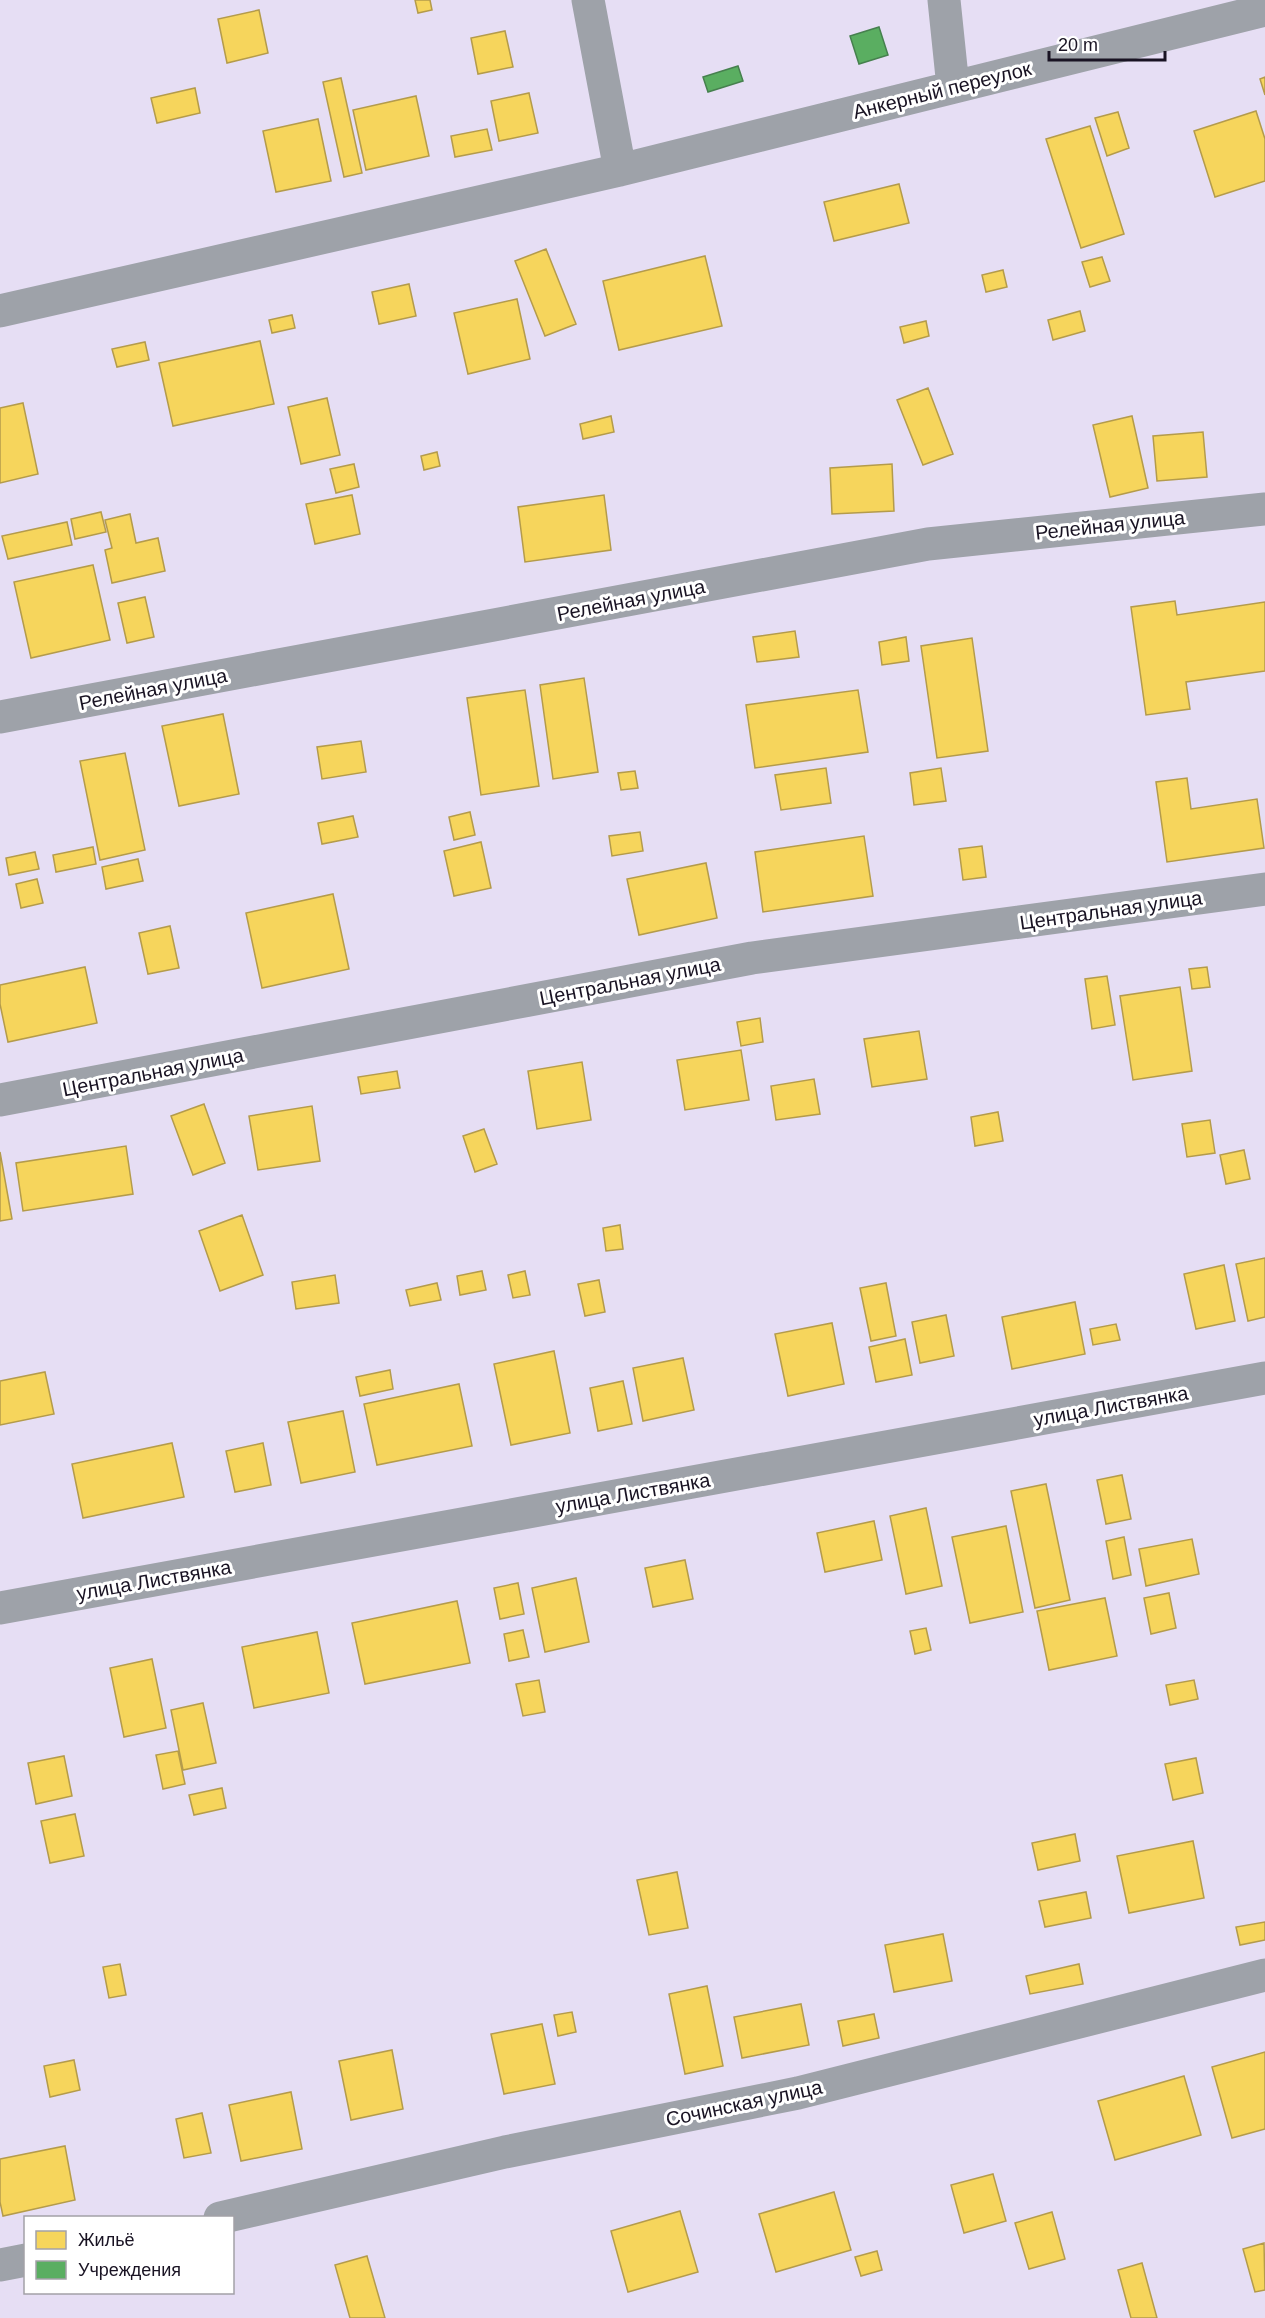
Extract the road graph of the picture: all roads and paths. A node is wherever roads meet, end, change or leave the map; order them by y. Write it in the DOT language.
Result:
graph roads {
  1 [pos="588,0"];
  2 [pos="944,0"];
  3 [pos="1265,10"];
  4 [pos="954,87"];
  5 [pos="620,170"];
  6 [pos="0,311"];
  7 [pos="1265,509"];
  8 [pos="0,717"];
  9 [pos="1265,889"];
  10 [pos="0,1100"];
  11 [pos="1265,1378"];
  12 [pos="0,1608"];
  13 [pos="1265,1975"];
  14 [pos="224,2216"];
  15 [pos="24,2260"];
  16 [pos="0,2265"];
  1 -- 5 [label="street"];
  2 -- 4 [label="street"];
  3 -- 4 [label="street, Анкерный переулок"];
  4 -- 5 [label="street, Анкерный переулок"];
  5 -- 6 [label="street, Анкерный переулок"];
  7 -- 8 [label="street, Релейная улица"];
  9 -- 10 [label="street, Центральная улица"];
  11 -- 12 [label="street, улица Листвянка"];
  13 -- 14 [label="street, Сочинская улица"];
  15 -- 16 [label="street"];
}
